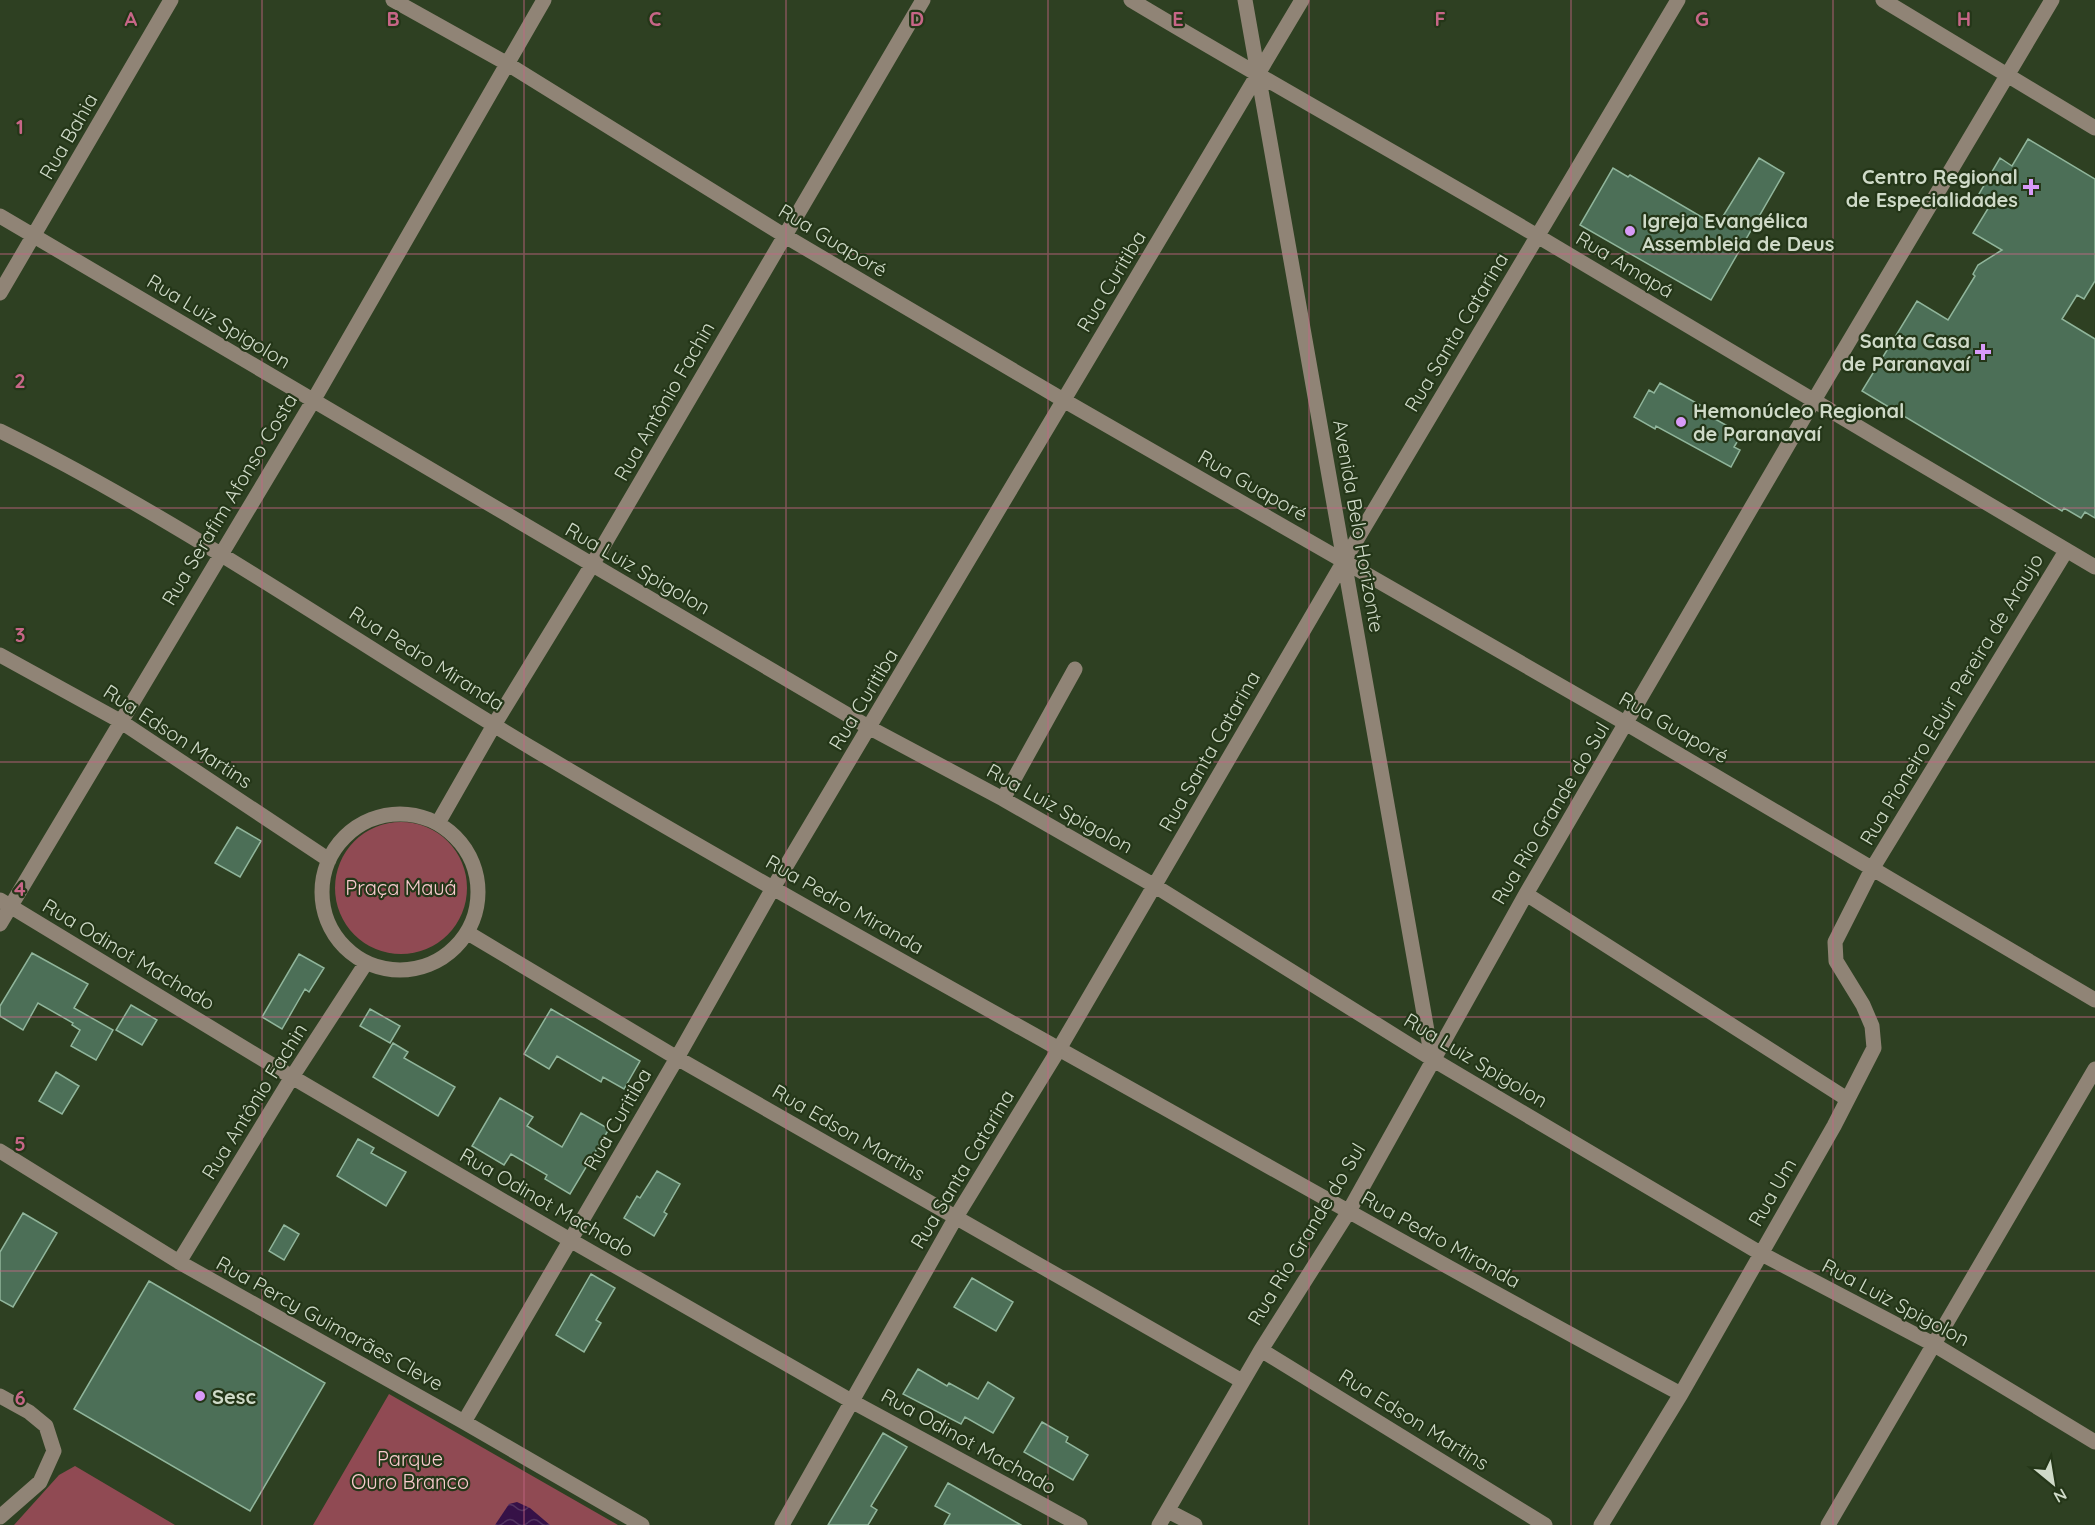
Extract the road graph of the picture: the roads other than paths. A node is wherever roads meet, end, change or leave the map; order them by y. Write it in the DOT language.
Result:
graph roads {
  1 [pos="171,0"];
  2 [pos="393,0"];
  3 [pos="544,0"];
  4 [pos="923,0"];
  5 [pos="1131,0"];
  6 [pos="1245,0"];
  7 [pos="1302,0"];
  8 [pos="1677,0"];
  9 [pos="1883,0"];
  10 [pos="2052,0"];
  11 [pos="506,63"];
  12 [pos="2008,75"];
  13 [pos="1258,76"];
  14 [pos="2095,128"];
  15 [pos="0,216"];
  16 [pos="34,236"];
  17 [pos="785,236"];
  18 [pos="1538,236"];
  19 [pos="0,292"];
  20 [pos="313,401"];
  21 [pos="1065,401"];
  22 [pos="1813,402"];
  23 [pos="0,431"];
  24 [pos="2066,550"];
  25 [pos="221,554"];
  26 [pos="1344,561"];
  27 [pos="592,565"];
  28 [pos="2095,567"];
  29 [pos="0,655"];
  30 [pos="1075,669"];
  31 [pos="120,721"];
  32 [pos="1627,724"];
  33 [pos="494,725"];
  34 [pos="870,728"];
  35 [pos="1003,799"];
  36 [pos="438,823"];
  37 [pos="329,860"];
  38 [pos="1872,868"];
  39 [pos="1155,886"];
  40 [pos="773,888"];
  41 [pos="1526,894"];
  42 [pos="5,903"];
  43 [pos="0,924"];
  44 [pos="468,933"];
  45 [pos="366,963"];
  46 [pos="2095,1000"];
  47 [pos="1059,1049"];
  48 [pos="677,1058"];
  49 [pos="1432,1059"];
  50 [pos="2095,1069"];
  51 [pos="292,1077"];
  52 [pos="1847,1099"];
  53 [pos="0,1151"];
  54 [pos="1349,1211"];
  55 [pos="956,1218"];
  56 [pos="570,1240"];
  57 [pos="1760,1253"];
  58 [pos="179,1262"];
  59 [pos="1933,1344"];
  60 [pos="1261,1350"];
  61 [pos="1242,1381"];
  62 [pos="1681,1394"];
  63 [pos="0,1396"];
  64 [pos="853,1402"];
  65 [pos="464,1422"];
  66 [pos="2095,1442"];
  67 [pos="1168,1510"];
  68 [pos="0,1517"];
  69 [pos="642,1525"];
  70 [pos="782,1525"];
  71 [pos="1080,1525"];
  72 [pos="1159,1525"];
  73 [pos="1194,1525"];
  74 [pos="1545,1525"];
  75 [pos="1601,1525"];
  76 [pos="1828,1525"];
  1 -- 16 [label="street, Rua Bahia"];
  2 -- 11 [label="street, Rua Guaporé"];
  3 -- 11 [label="street, Rua Serafim Afonso Costa"];
  4 -- 17 [label="street, Rua Antônio Fachin"];
  5 -- 13 [label="street, Rua Amapá"];
  6 -- 13 [label="street, Avenida Belo Horizonte"];
  7 -- 13 [label="street, Rua Curitiba"];
  8 -- 18 [label="street, Rua Santa Catarina"];
  9 -- 12 [label="street"];
  10 -- 12 [label="street, Rua Rio Grande do Sul"];
  11 -- 17 [label="street, Rua Guaporé"];
  11 -- 20 [label="street, Rua Serafim Afonso Costa"];
  12 -- 14 [label="street"];
  12 -- 22 [label="street, Rua Rio Grande do Sul"];
  13 -- 18 [label="street, Rua Amapá"];
  13 -- 21 [label="street, Rua Curitiba"];
  13 -- 26 [label="street, Avenida Belo Horizonte"];
  15 -- 16 [label="street, Rua Luiz Spigolon"];
  16 -- 19 [label="street, Rua Bahia"];
  16 -- 20 [label="street, Rua Luiz Spigolon"];
  17 -- 21 [label="street, Rua Guaporé"];
  17 -- 27 [label="street, Rua Antônio Fachin"];
  18 -- 22 [label="street, Rua Amapá"];
  18 -- 26 [label="street, Rua Santa Catarina"];
  20 -- 25 [label="street, Rua Serafim Afonso Costa"];
  20 -- 27 [label="street, Rua Luiz Spigolon"];
  21 -- 26 [label="street, Rua Guaporé"];
  21 -- 34 [label="street, Rua Curitiba"];
  22 -- 24 [label="street, Rua Amapá"];
  22 -- 32 [label="street, Rua Rio Grande do Sul"];
  23 -- 25 [label="street, Rua Pedro Miranda"];
  24 -- 28 [label="street, Rua Amapá"];
  24 -- 38 [label="street, Rua Pioneiro Eduir Pereira de Araujo"];
  25 -- 31 [label="street, Rua Serafim Afonso Costa"];
  25 -- 33 [label="street, Rua Pedro Miranda"];
  26 -- 32 [label="street, Rua Guaporé"];
  26 -- 39 [label="street, Rua Santa Catarina"];
  26 -- 49 [label="street, Avenida Belo Horizonte"];
  27 -- 33 [label="street, Rua Antônio Fachin"];
  27 -- 34 [label="street, Rua Luiz Spigolon"];
  29 -- 31 [label="street, Rua Edson Martins"];
  30 -- 35 [label="street"];
  31 -- 37 [label="street, Rua Edson Martins"];
  31 -- 42 [label="street, Rua Serafim Afonso Costa"];
  32 -- 38 [label="street, Rua Guaporé"];
  32 -- 41 [label="street, Rua Rio Grande do Sul"];
  33 -- 36 [label="street, Rua Antônio Fachin"];
  33 -- 40 [label="street, Rua Pedro Miranda"];
  34 -- 35 [label="street, Rua Luiz Spigolon"];
  34 -- 40 [label="street, Rua Curitiba"];
  35 -- 39 [label="street, Rua Luiz Spigolon"];
  36 -- 37 [label="street"];
  36 -- 44 [label="street"];
  37 -- 45 [label="street"];
  38 -- 46 [label="street, Rua Guaporé"];
  38 -- 52 [label="street, Rua Um"];
  39 -- 47 [label="street, Rua Santa Catarina"];
  39 -- 49 [label="street, Rua Luiz Spigolon"];
  40 -- 47 [label="street, Rua Pedro Miranda"];
  40 -- 48 [label="street, Rua Curitiba"];
  41 -- 49 [label="street, Rua Rio Grande do Sul"];
  41 -- 52 [label="street"];
  42 -- 43 [label="street, Rua Serafim Afonso Costa"];
  42 -- 51 [label="street, Rua Odinot Machado"];
  44 -- 45 [label="street"];
  44 -- 48 [label="street, Rua Edson Martins"];
  45 -- 51 [label="street, Rua Antônio Fachin"];
  47 -- 54 [label="street, Rua Pedro Miranda"];
  47 -- 55 [label="street, Rua Santa Catarina"];
  48 -- 55 [label="street, Rua Edson Martins"];
  48 -- 56 [label="street, Rua Curitiba"];
  49 -- 54 [label="street, Rua Rio Grande do Sul"];
  49 -- 57 [label="street, Rua Luiz Spigolon"];
  50 -- 59 [label="street"];
  51 -- 56 [label="street, Rua Odinot Machado"];
  51 -- 58 [label="street, Rua Antônio Fachin"];
  52 -- 57 [label="street, Rua Um"];
  53 -- 58 [label="street, Rua Percy Guimarães Cleve"];
  54 -- 60 [label="street, Rua Rio Grande do Sul"];
  54 -- 62 [label="street, Rua Pedro Miranda"];
  55 -- 61 [label="street, Rua Edson Martins"];
  55 -- 64 [label="street, Rua Santa Catarina"];
  56 -- 64 [label="street, Rua Odinot Machado"];
  56 -- 65 [label="street, Rua Curitiba"];
  57 -- 59 [label="street, Rua Luiz Spigolon"];
  57 -- 62 [label="street, Rua Um"];
  58 -- 65 [label="street, Rua Percy Guimarães Cleve"];
  59 -- 66 [label="street, Rua Luiz Spigolon"];
  59 -- 76 [label="street"];
  60 -- 61 [label="street, Rua Rio Grande do Sul"];
  60 -- 74 [label="street, Rua Edson Martins"];
  61 -- 67 [label="street, Rua Rio Grande do Sul"];
  62 -- 75 [label="street, Rua Um"];
  63 -- 68 [label="street"];
  64 -- 70 [label="street, Rua Santa Catarina"];
  64 -- 71 [label="street, Rua Odinot Machado"];
  65 -- 69 [label="street, Rua Percy Guimarães Cleve"];
  67 -- 72 [label="street, Rua Rio Grande do Sul"];
  67 -- 73 [label="street"];
}
